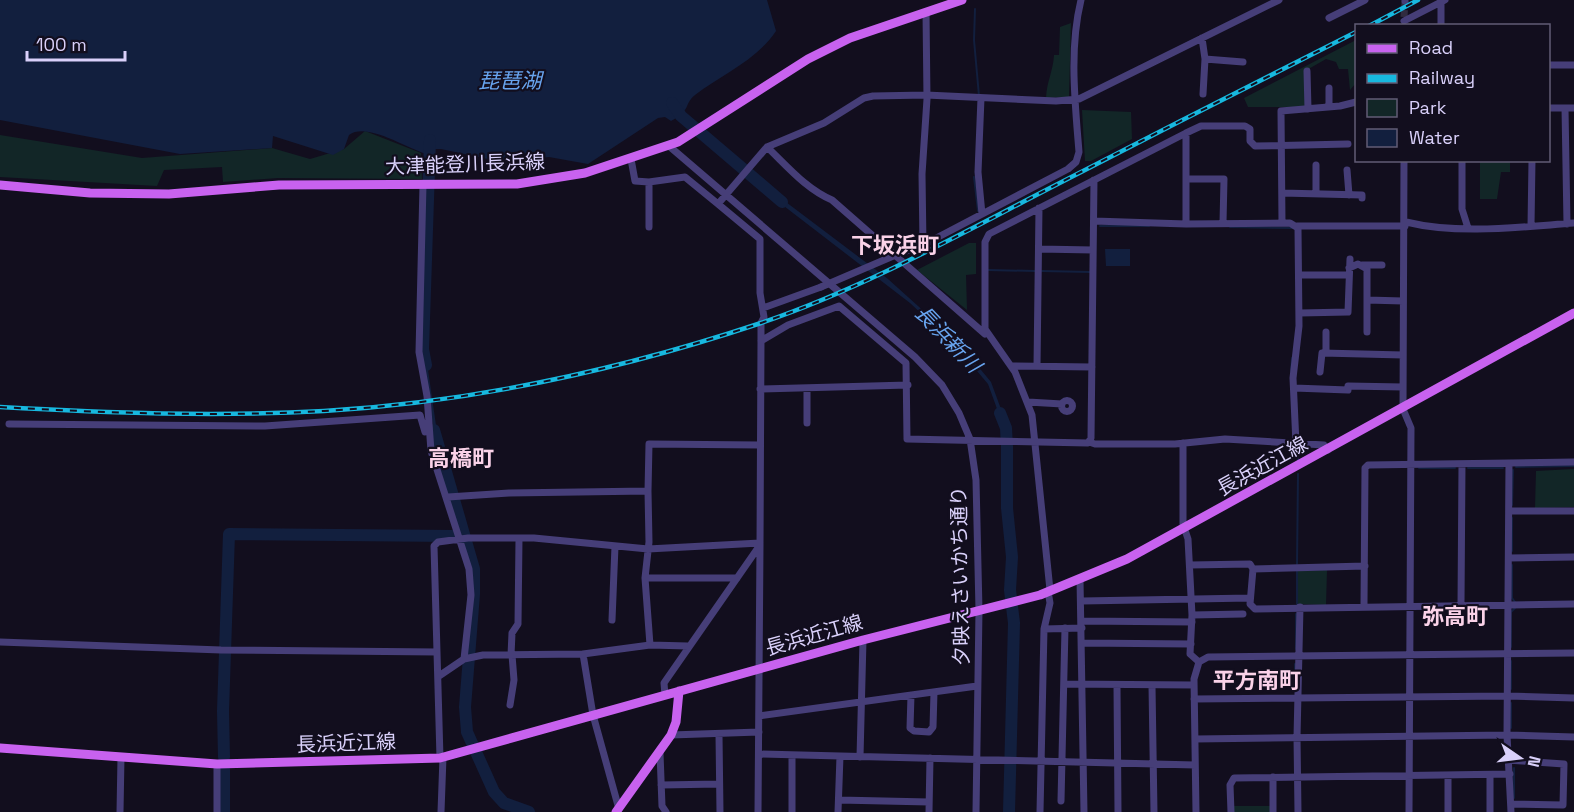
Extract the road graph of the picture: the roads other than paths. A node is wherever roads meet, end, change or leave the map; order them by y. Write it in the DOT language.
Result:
graph roads {
  1 [pos="962,0"];
  2 [pos="1081,0"];
  3 [pos="1279,0"];
  4 [pos="1365,0"];
  5 [pos="1443,1"];
  6 [pos="926,12"];
  7 [pos="1329,18"];
  8 [pos="1404,21"];
  9 [pos="1441,24"];
  10 [pos="1202,38"];
  11 [pos="1205,59"];
  12 [pos="1243,62"];
  13 [pos="1550,65"];
  14 [pos="1574,65"];
  15 [pos="1307,71"];
  16 [pos="1329,88"];
  17 [pos="1203,94"];
  18 [pos="926,95"];
  19 [pos="981,98"];
  20 [pos="1075,100"];
  21 [pos="1355,102"];
  22 [pos="1329,107"];
  23 [pos="1550,108"];
  24 [pos="1565,108"];
  25 [pos="1574,108"];
  26 [pos="1308,109"];
  27 [pos="1186,133"];
  28 [pos="674,144"];
  29 [pos="1348,144"];
  30 [pos="1281,145"];
  31 [pos="765,148"];
  32 [pos="631,159"];
  33 [pos="1404,162"];
  34 [pos="1462,162"];
  35 [pos="1532,162"];
  36 [pos="1316,165"];
  37 [pos="1347,170"];
  38 [pos="1186,179"];
  39 [pos="1094,180"];
  40 [pos="649,182"];
  41 [pos="0,185"];
  42 [pos="426,185"];
  43 [pos="1282,193"];
  44 [pos="726,194"];
  45 [pos="1316,194"];
  46 [pos="1349,195"];
  47 [pos="1362,198"];
  48 [pos="718,204"];
  49 [pos="1039,208"];
  50 [pos="982,214"];
  51 [pos="1094,221"];
  52 [pos="1223,223"];
  53 [pos="1282,223"];
  54 [pos="1186,224"];
  55 [pos="1405,224"];
  56 [pos="1571,224"];
  57 [pos="649,226"];
  58 [pos="1297,226"];
  59 [pos="1531,226"];
  60 [pos="1468,228"];
  61 [pos="923,245"];
  62 [pos="1039,249"];
  63 [pos="1094,249"];
  64 [pos="1350,259"];
  65 [pos="1362,265"];
  66 [pos="1382,265"];
  67 [pos="1349,271"];
  68 [pos="1299,275"];
  69 [pos="1367,300"];
  70 [pos="1403,301"];
  71 [pos="763,308"];
  72 [pos="1300,313"];
  73 [pos="1574,313"];
  74 [pos="1326,332"];
  75 [pos="1367,332"];
  76 [pos="988,337"];
  77 [pos="761,341"];
  78 [pos="1326,353"];
  79 [pos="1403,354"];
  80 [pos="1011,366"];
  81 [pos="1037,366"];
  82 [pos="1092,367"];
  83 [pos="1320,372"];
  84 [pos="908,386"];
  85 [pos="1403,387"];
  86 [pos="760,388"];
  87 [pos="807,388"];
  88 [pos="1294,388"];
  89 [pos="1028,402"];
  90 [pos="1062,404"];
  91 [pos="1403,409"];
  92 [pos="807,423"];
  93 [pos="9,424"];
  94 [pos="970,439"];
  95 [pos="1089,442"];
  96 [pos="1034,443"];
  97 [pos="1183,443"];
  98 [pos="1296,444"];
  99 [pos="760,445"];
  100 [pos="1328,450"];
  101 [pos="431,451"];
  102 [pos="1574,462"];
  103 [pos="1509,463"];
  104 [pos="1462,464"];
  105 [pos="1410,465"];
  106 [pos="648,491"];
  107 [pos="451,496"];
  108 [pos="1509,511"];
  109 [pos="1574,511"];
  110 [pos="1185,529"];
  111 [pos="462,538"];
  112 [pos="519,539"];
  113 [pos="760,544"];
  114 [pos="615,546"];
  115 [pos="648,549"];
  116 [pos="1574,557"];
  117 [pos="1509,558"];
  118 [pos="1190,565"];
  119 [pos="1365,566"];
  120 [pos="1253,569"];
  121 [pos="645,578"];
  122 [pos="737,578"];
  123 [pos="1080,579"];
  124 [pos="1046,592"];
  125 [pos="1250,598"];
  126 [pos="1191,599"];
  127 [pos="1082,601"];
  128 [pos="1574,604"];
  129 [pos="1461,605"];
  130 [pos="1508,605"];
  131 [pos="1364,606"];
  132 [pos="1410,606"];
  133 [pos="1300,608"];
  134 [pos="979,610"];
  135 [pos="1243,614"];
  136 [pos="1192,618"];
  137 [pos="612,620"];
  138 [pos="1082,625"];
  139 [pos="1065,628"];
  140 [pos="1044,629"];
  141 [pos="862,640"];
  142 [pos="0,642"];
  143 [pos="1082,643"];
  144 [pos="1191,644"];
  145 [pos="650,645"];
  146 [pos="688,646"];
  147 [pos="436,652"];
  148 [pos="1574,653"];
  149 [pos="583,654"];
  150 [pos="1508,654"];
  151 [pos="511,655"];
  152 [pos="1410,655"];
  153 [pos="1299,656"];
  154 [pos="467,658"];
  155 [pos="1199,662"];
  156 [pos="761,669"];
  157 [pos="439,676"];
  158 [pos="1064,684"];
  159 [pos="1083,685"];
  160 [pos="1194,685"];
  161 [pos="977,686"];
  162 [pos="1117,686"];
  163 [pos="1152,686"];
  164 [pos="679,691"];
  165 [pos="934,692"];
  166 [pos="665,695"];
  167 [pos="911,695"];
  168 [pos="1508,696"];
  169 [pos="1410,697"];
  170 [pos="1298,698"];
  171 [pos="1574,698"];
  172 [pos="1194,699"];
  173 [pos="861,702"];
  174 [pos="510,705"];
  175 [pos="593,715"];
  176 [pos="759,716"];
  177 [pos="759,732"];
  178 [pos="671,735"];
  179 [pos="719,735"];
  180 [pos="1507,735"];
  181 [pos="1409,736"];
  182 [pos="1297,737"];
  183 [pos="1574,737"];
  184 [pos="1195,739"];
  185 [pos="0,748"];
  186 [pos="660,753"];
  187 [pos="759,754"];
  188 [pos="792,755"];
  189 [pos="840,756"];
  190 [pos="121,757"];
  191 [pos="442,757"];
  192 [pos="860,757"];
  193 [pos="930,758"];
  194 [pos="976,759"];
  195 [pos="1507,760"];
  196 [pos="1039,761"];
  197 [pos="1062,761"];
  198 [pos="1083,762"];
  199 [pos="1118,763"];
  200 [pos="217,764"];
  201 [pos="1154,764"];
  202 [pos="1195,765"];
  203 [pos="1510,774"];
  204 [pos="1273,777"];
  205 [pos="1298,777"];
  206 [pos="1409,777"];
  207 [pos="1448,777"];
  208 [pos="1490,777"];
  209 [pos="661,784"];
  210 [pos="719,784"];
  211 [pos="839,800"];
  212 [pos="1061,801"];
  213 [pos="929,802"];
  214 [pos="1511,808"];
  215 [pos="1563,809"];
  216 [pos="618,810"];
  217 [pos="120,812"];
  218 [pos="218,812"];
  219 [pos="441,812"];
  220 [pos="666,812"];
  221 [pos="720,812"];
  222 [pos="758,812"];
  223 [pos="792,812"];
  224 [pos="838,812"];
  225 [pos="929,812"];
  226 [pos="976,812"];
  227 [pos="1040,812"];
  228 [pos="1083,812"];
  229 [pos="1118,812"];
  230 [pos="1154,812"];
  231 [pos="1196,812"];
  232 [pos="1231,812"];
  233 [pos="1273,812"];
  234 [pos="1299,812"];
  235 [pos="1409,812"];
  236 [pos="1448,812"];
  237 [pos="1490,812"];
  1 -- 6 [label="main road, 大津能登川長浜線"];
  2 -- 20 [label="street"];
  3 -- 10 [label="street"];
  4 -- 7 [label="street"];
  5 -- 8 [label="street"];
  5 -- 9 [label="street"];
  6 -- 18 [label="street"];
  6 -- 28 [label="main road, 大津能登川長浜線"];
  10 -- 11 [label="street"];
  10 -- 20 [label="street"];
  11 -- 12 [label="street"];
  11 -- 17 [label="street"];
  13 -- 14 [label="street"];
  15 -- 26 [label="street"];
  16 -- 22 [label="street"];
  18 -- 19 [label="street"];
  18 -- 31 [label="street"];
  18 -- 61 [label="street"];
  19 -- 20 [label="street"];
  19 -- 50 [label="street"];
  20 -- 50 [label="street"];
  21 -- 22 [label="street"];
  22 -- 26 [label="street"];
  23 -- 24 [label="street"];
  24 -- 25 [label="street"];
  24 -- 56 [label="street"];
  26 -- 30 [label="street"];
  27 -- 30 [label="street"];
  27 -- 38 [label="street"];
  27 -- 39 [label="street"];
  28 -- 32 [label="main road, 大津能登川長浜線"];
  28 -- 44 [label="street, 夕映えさいかち通り"];
  29 -- 30 [label="street"];
  30 -- 43 [label="street"];
  31 -- 44 [label="street"];
  31 -- 76 [label="street"];
  32 -- 40 [label="street"];
  32 -- 42 [label="main road, 大津能登川長浜線"];
  33 -- 55 [label="street"];
  34 -- 60 [label="street"];
  35 -- 59 [label="street"];
  36 -- 45 [label="street"];
  37 -- 46 [label="street"];
  38 -- 52 [label="street"];
  38 -- 54 [label="street"];
  39 -- 49 [label="street"];
  39 -- 51 [label="street"];
  40 -- 48 [label="street"];
  40 -- 57 [label="street"];
  41 -- 42 [label="main road, 大津能登川長浜線"];
  42 -- 101 [label="street"];
  43 -- 45 [label="street"];
  43 -- 53 [label="street"];
  44 -- 48 [label="street"];
  44 -- 94 [label="street, 夕映えさいかち通り"];
  45 -- 46 [label="street"];
  46 -- 47 [label="street"];
  48 -- 71 [label="street"];
  49 -- 62 [label="street"];
  49 -- 76 [label="street"];
  50 -- 61 [label="street"];
  51 -- 54 [label="street"];
  51 -- 63 [label="street"];
  52 -- 53 [label="street"];
  52 -- 54 [label="street"];
  53 -- 58 [label="street"];
  55 -- 58 [label="street"];
  55 -- 60 [label="street"];
  55 -- 70 [label="street"];
  56 -- 59 [label="street"];
  58 -- 68 [label="street"];
  59 -- 60 [label="street"];
  61 -- 71 [label="street, bridge"];
  62 -- 63 [label="street"];
  62 -- 81 [label="street"];
  63 -- 82 [label="street"];
  64 -- 67 [label="street"];
  65 -- 66 [label="street"];
  65 -- 67 [label="street"];
  65 -- 69 [label="street"];
  67 -- 68 [label="street"];
  67 -- 72 [label="street"];
  68 -- 72 [label="street"];
  69 -- 70 [label="street"];
  69 -- 75 [label="street"];
  70 -- 79 [label="street"];
  71 -- 77 [label="street"];
  72 -- 88 [label="street"];
  73 -- 91 [label="main road, 長浜近江線"];
  74 -- 78 [label="street"];
  76 -- 80 [label="street"];
  77 -- 84 [label="street"];
  77 -- 86 [label="street"];
  78 -- 79 [label="street"];
  78 -- 83 [label="street"];
  79 -- 85 [label="street"];
  80 -- 81 [label="street"];
  80 -- 89 [label="street"];
  81 -- 82 [label="street"];
  82 -- 95 [label="street"];
  84 -- 87 [label="street"];
  84 -- 94 [label="street"];
  85 -- 88 [label="street"];
  85 -- 91 [label="street"];
  86 -- 87 [label="street"];
  86 -- 99 [label="street"];
  87 -- 92 [label="street"];
  88 -- 98 [label="street"];
  89 -- 90 [label="street"];
  89 -- 96 [label="street"];
  91 -- 100 [label="main road, 長浜近江線"];
  91 -- 105 [label="street"];
  93 -- 101 [label="street"];
  94 -- 96 [label="street"];
  94 -- 134 [label="street, 夕映えさいかち通り"];
  95 -- 96 [label="street"];
  95 -- 97 [label="street"];
  96 -- 124 [label="street"];
  97 -- 98 [label="street"];
  97 -- 110 [label="street"];
  98 -- 100 [label="street"];
  99 -- 106 [label="street"];
  99 -- 113 [label="street"];
  100 -- 110 [label="main road, 長浜近江線"];
  101 -- 107 [label="street"];
  102 -- 103 [label="street"];
  103 -- 104 [label="street"];
  103 -- 108 [label="street"];
  104 -- 105 [label="street"];
  104 -- 129 [label="street"];
  105 -- 119 [label="street"];
  105 -- 132 [label="street"];
  106 -- 107 [label="street"];
  106 -- 115 [label="street"];
  107 -- 111 [label="street"];
  108 -- 109 [label="street"];
  108 -- 117 [label="street"];
  110 -- 118 [label="street"];
  110 -- 123 [label="main road, 長浜近江線"];
  111 -- 112 [label="street"];
  111 -- 147 [label="street"];
  111 -- 154 [label="street"];
  112 -- 114 [label="street"];
  112 -- 151 [label="street"];
  113 -- 115 [label="street"];
  113 -- 122 [label="street"];
  113 -- 156 [label="street"];
  114 -- 115 [label="street"];
  114 -- 137 [label="street"];
  115 -- 121 [label="street"];
  116 -- 117 [label="street"];
  117 -- 130 [label="street"];
  118 -- 120 [label="street"];
  118 -- 126 [label="street"];
  119 -- 120 [label="street"];
  119 -- 131 [label="street"];
  120 -- 125 [label="street"];
  121 -- 122 [label="street"];
  121 -- 145 [label="street"];
  122 -- 146 [label="street"];
  123 -- 124 [label="main road, 長浜近江線"];
  123 -- 127 [label="street"];
  124 -- 134 [label="main road, 長浜近江線"];
  124 -- 140 [label="street"];
  125 -- 126 [label="street"];
  125 -- 133 [label="street"];
  126 -- 127 [label="street"];
  126 -- 136 [label="street"];
  127 -- 138 [label="street"];
  128 -- 130 [label="street"];
  129 -- 130 [label="street"];
  129 -- 132 [label="street"];
  130 -- 150 [label="street"];
  131 -- 132 [label="street"];
  131 -- 133 [label="street"];
  132 -- 152 [label="street"];
  133 -- 153 [label="street"];
  134 -- 141 [label="main road, 長浜近江線"];
  134 -- 161 [label="street, 夕映えさいかち通り"];
  135 -- 136 [label="street"];
  136 -- 138 [label="street"];
  136 -- 144 [label="street"];
  138 -- 139 [label="street"];
  138 -- 143 [label="street"];
  139 -- 140 [label="street"];
  139 -- 158 [label="street"];
  140 -- 196 [label="street"];
  141 -- 156 [label="main road, 長浜近江線"];
  141 -- 173 [label="street"];
  142 -- 147 [label="street"];
  143 -- 144 [label="street"];
  143 -- 159 [label="street"];
  144 -- 155 [label="street"];
  145 -- 146 [label="street"];
  145 -- 149 [label="street"];
  146 -- 166 [label="street"];
  147 -- 157 [label="street"];
  148 -- 150 [label="street"];
  149 -- 151 [label="street"];
  149 -- 175 [label="street"];
  150 -- 152 [label="street"];
  150 -- 168 [label="street"];
  151 -- 154 [label="street"];
  151 -- 174 [label="street"];
  152 -- 153 [label="street"];
  152 -- 169 [label="street"];
  153 -- 155 [label="street"];
  153 -- 170 [label="street"];
  154 -- 157 [label="street"];
  155 -- 160 [label="street"];
  156 -- 164 [label="main road, 長浜近江線"];
  156 -- 176 [label="street"];
  157 -- 191 [label="street"];
  158 -- 159 [label="street"];
  158 -- 197 [label="street"];
  159 -- 162 [label="street"];
  159 -- 198 [label="street"];
  160 -- 163 [label="street"];
  160 -- 172 [label="street"];
  161 -- 165 [label="street"];
  161 -- 194 [label="street, 夕映えさいかち通り"];
  162 -- 163 [label="street"];
  162 -- 199 [label="street"];
  163 -- 201 [label="street"];
  164 -- 166 [label="main road, 長浜近江線"];
  164 -- 178 [label="main road"];
  165 -- 167 [label="street"];
  165 -- 167 [label="street"];
  166 -- 175 [label="main road, 長浜近江線"];
  167 -- 173 [label="street"];
  168 -- 169 [label="street"];
  168 -- 171 [label="street"];
  168 -- 180 [label="street"];
  169 -- 170 [label="street"];
  169 -- 181 [label="street"];
  170 -- 172 [label="street"];
  170 -- 182 [label="street"];
  172 -- 184 [label="street"];
  173 -- 176 [label="street"];
  173 -- 192 [label="street"];
  175 -- 191 [label="main road, 長浜近江線"];
  175 -- 216 [label="street"];
  176 -- 177 [label="street"];
  177 -- 179 [label="street"];
  177 -- 187 [label="street"];
  178 -- 179 [label="street"];
  178 -- 186 [label="main road"];
  179 -- 210 [label="street"];
  180 -- 181 [label="street"];
  180 -- 183 [label="street"];
  180 -- 195 [label="street"];
  181 -- 182 [label="street"];
  181 -- 206 [label="street"];
  182 -- 184 [label="street"];
  182 -- 205 [label="street"];
  184 -- 202 [label="street"];
  185 -- 190 [label="main road, 長浜近江線"];
  186 -- 209 [label="street"];
  186 -- 216 [label="main road"];
  187 -- 188 [label="street"];
  187 -- 222 [label="street"];
  188 -- 189 [label="street"];
  188 -- 223 [label="street"];
  189 -- 192 [label="street"];
  189 -- 211 [label="street"];
  190 -- 200 [label="main road, 長浜近江線"];
  190 -- 217 [label="street"];
  191 -- 200 [label="main road, 長浜近江線"];
  191 -- 219 [label="street"];
  192 -- 193 [label="street"];
  193 -- 194 [label="street"];
  193 -- 213 [label="street"];
  194 -- 196 [label="street"];
  194 -- 226 [label="street, 夕映えさいかち通り"];
  195 -- 203 [label="street"];
  195 -- 215 [label="street"];
  196 -- 197 [label="street"];
  196 -- 227 [label="street"];
  197 -- 198 [label="street"];
  197 -- 212 [label="street"];
  198 -- 199 [label="street"];
  198 -- 228 [label="street"];
  199 -- 201 [label="street"];
  199 -- 229 [label="street"];
  200 -- 218 [label="street"];
  201 -- 202 [label="street"];
  201 -- 230 [label="street"];
  202 -- 231 [label="street"];
  203 -- 208 [label="street"];
  203 -- 214 [label="street"];
  204 -- 205 [label="street"];
  204 -- 232 [label="street"];
  204 -- 233 [label="street"];
  205 -- 206 [label="street"];
  205 -- 234 [label="street"];
  206 -- 207 [label="street"];
  206 -- 235 [label="street"];
  207 -- 208 [label="street"];
  207 -- 236 [label="street"];
  208 -- 237 [label="street"];
  209 -- 210 [label="street"];
  209 -- 220 [label="street"];
  210 -- 221 [label="street"];
  211 -- 213 [label="street"];
  211 -- 224 [label="street"];
  213 -- 225 [label="street"];
  214 -- 215 [label="street"];
}
